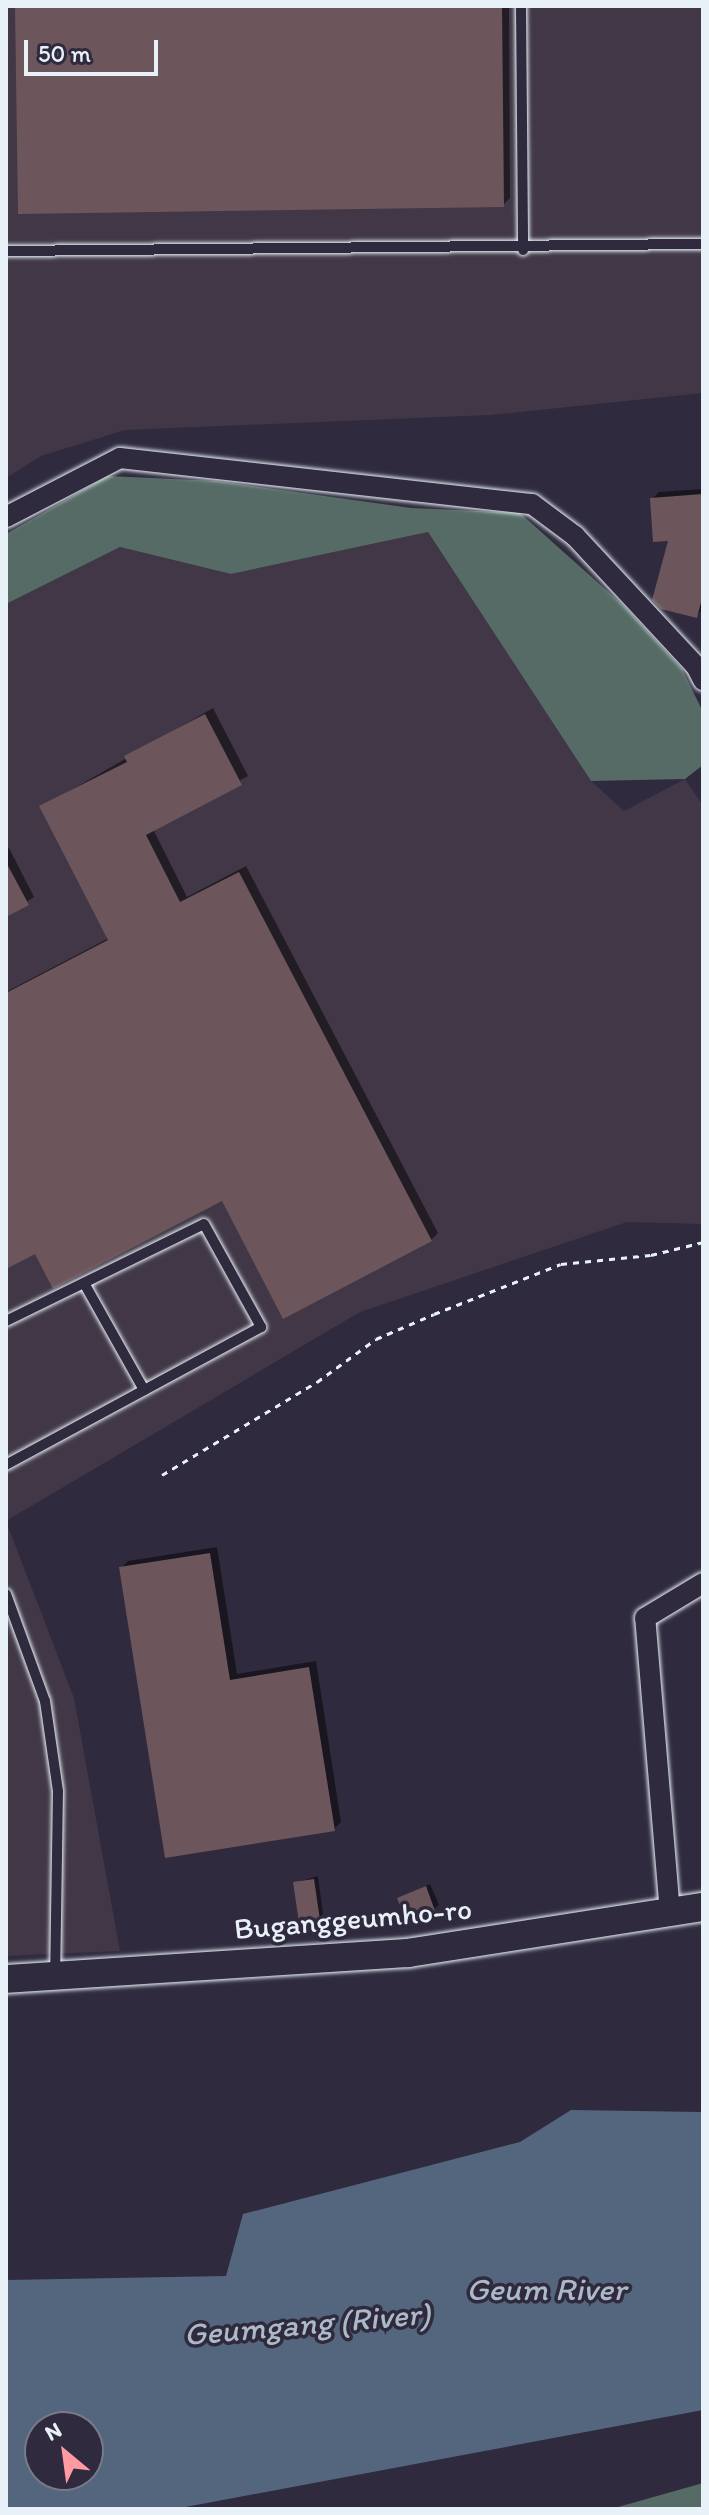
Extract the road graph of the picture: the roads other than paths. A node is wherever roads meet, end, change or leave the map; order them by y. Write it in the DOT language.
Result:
graph roads {
  1 [pos="521,6"];
  2 [pos="703,244"];
  3 [pos="523,250"];
  4 [pos="6,251"];
  5 [pos="6,517"];
  6 [pos="703,680"];
  7 [pos="84,1283"];
  8 [pos="6,1321"];
  9 [pos="144,1390"];
  10 [pos="6,1465"];
  11 [pos="703,1583"];
  12 [pos="6,1594"];
  13 [pos="703,1907"];
  14 [pos="670,1913"];
  15 [pos="55,1975"];
  16 [pos="6,1979"];
  1 -- 3 [label="lane"];
  2 -- 3 [label="lane"];
  3 -- 4 [label="lane"];
  5 -- 6 [label="street"];
  7 -- 8 [label="lane"];
  7 -- 9 [label="lane"];
  7 -- 9 [label="lane"];
  9 -- 10 [label="lane"];
  11 -- 14 [label="street"];
  12 -- 15 [label="lane"];
  13 -- 14 [label="street, Buganggeumho-ro"];
  14 -- 15 [label="street, Buganggeumho-ro"];
  15 -- 16 [label="street, Buganggeumho-ro"];
}
